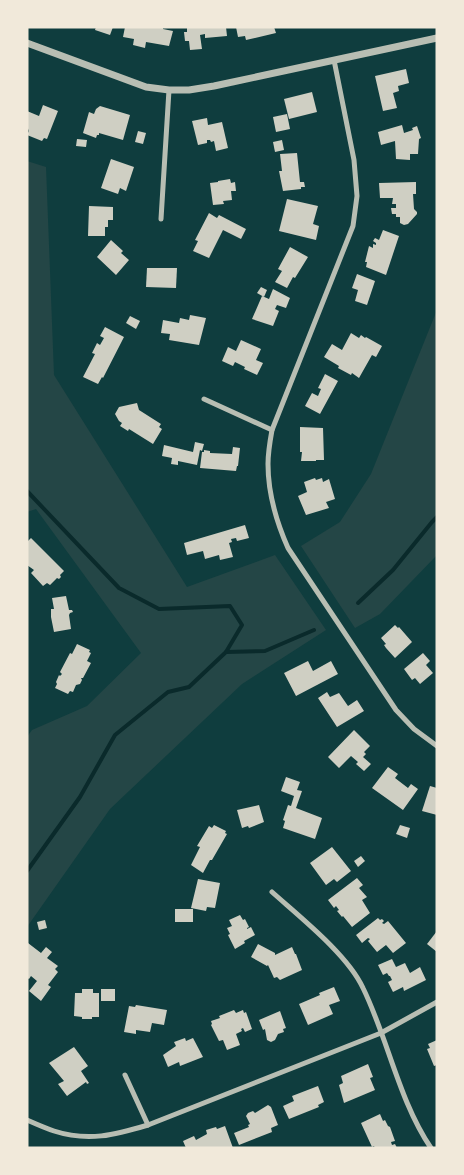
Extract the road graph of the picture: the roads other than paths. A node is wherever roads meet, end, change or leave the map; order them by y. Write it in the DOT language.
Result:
graph roads {
  1 [pos="437,38"];
  2 [pos="27,43"];
  3 [pos="334,60"];
  4 [pos="169,90"];
  5 [pos="161,219"];
  6 [pos="204,399"];
  7 [pos="272,430"];
  8 [pos="437,746"];
  9 [pos="272,892"];
  10 [pos="437,1002"];
  11 [pos="381,1033"];
  12 [pos="125,1074"];
  13 [pos="27,1120"];
  14 [pos="148,1125"];
  15 [pos="431,1148"];
  1 -- 3 [label="street"];
  2 -- 4 [label="street"];
  3 -- 4 [label="street"];
  3 -- 7 [label="street"];
  4 -- 5 [label="street"];
  6 -- 7 [label="street"];
  7 -- 8 [label="street"];
  9 -- 11 [label="street"];
  10 -- 11 [label="street"];
  11 -- 14 [label="street"];
  11 -- 15 [label="street"];
  12 -- 14 [label="street"];
  13 -- 14 [label="street"];
}
